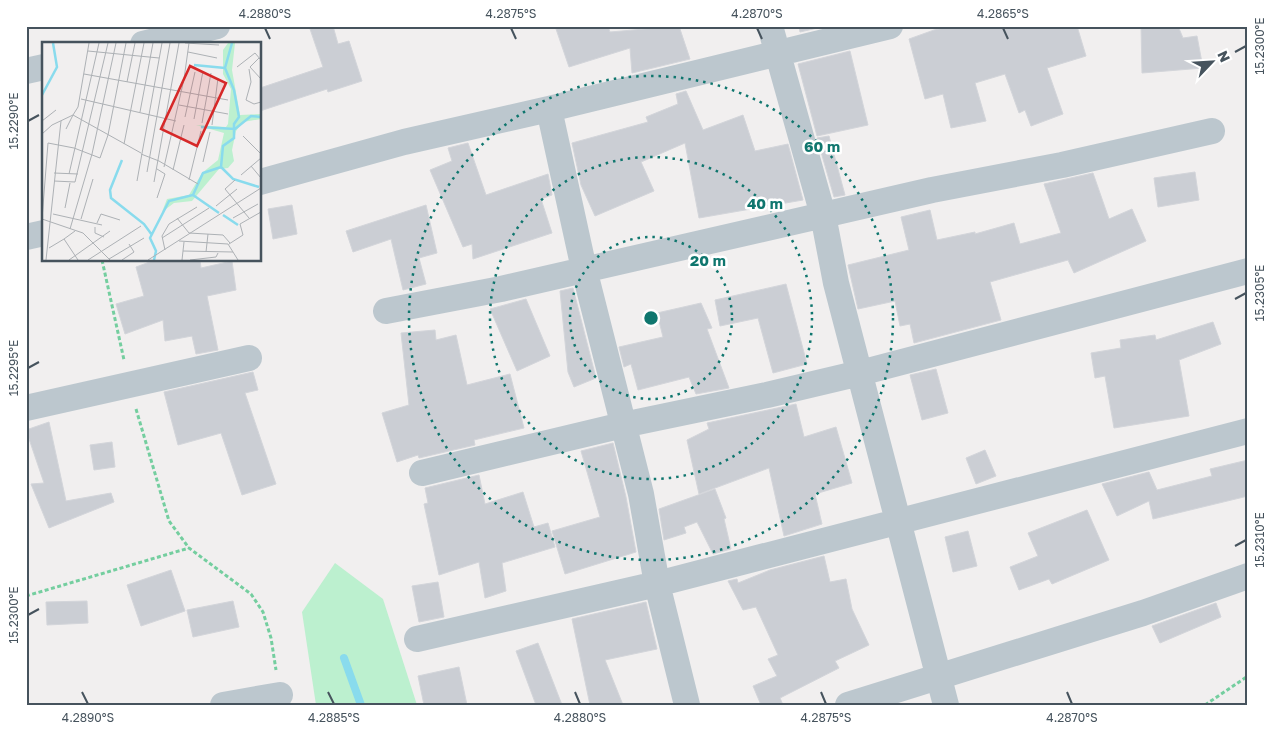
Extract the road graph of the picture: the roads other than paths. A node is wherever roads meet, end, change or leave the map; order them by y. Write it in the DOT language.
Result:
graph roads {
  1 [pos="218,26"];
  2 [pos="770,26"];
  3 [pos="890,26"];
  4 [pos="151,42"];
  5 [pos="222,42"];
  6 [pos="777,53"];
  7 [pos="42,67"];
  8 [pos="26,71"];
  9 [pos="549,109"];
  10 [pos="1212,131"];
  11 [pos="261,182"];
  12 [pos="823,215"];
  13 [pos="42,233"];
  14 [pos="26,237"];
  15 [pos="584,269"];
  16 [pos="1248,271"];
  17 [pos="386,311"];
  18 [pos="249,358"];
  19 [pos="860,373"];
  20 [pos="26,408"];
  21 [pos="622,425"];
  22 [pos="1248,431"];
  23 [pos="422,473"];
  24 [pos="898,523"];
  25 [pos="1248,576"];
  26 [pos="657,584"];
  27 [pos="417,639"];
  28 [pos="939,678"];
  29 [pos="280,695"];
  30 [pos="223,705"];
  31 [pos="686,705"];
  32 [pos="848,705"];
  33 [pos="946,705"];
  1 -- 4 [label="street"];
  1 -- 5 [label="street"];
  2 -- 6 [label="street"];
  3 -- 6 [label="street"];
  6 -- 9 [label="street"];
  6 -- 12 [label="street"];
  7 -- 8 [label="street"];
  9 -- 11 [label="street"];
  9 -- 15 [label="street"];
  10 -- 12 [label="street"];
  12 -- 15 [label="street"];
  12 -- 19 [label="street"];
  13 -- 14 [label="street"];
  15 -- 17 [label="street"];
  15 -- 21 [label="street"];
  16 -- 19 [label="street"];
  18 -- 20 [label="street"];
  19 -- 21 [label="street"];
  19 -- 24 [label="street"];
  21 -- 23 [label="street"];
  21 -- 26 [label="street"];
  22 -- 24 [label="street"];
  24 -- 26 [label="street"];
  24 -- 28 [label="street"];
  25 -- 28 [label="street"];
  26 -- 27 [label="street"];
  26 -- 31 [label="street"];
  28 -- 32 [label="street"];
  28 -- 33 [label="street"];
  29 -- 30 [label="street"];
}
